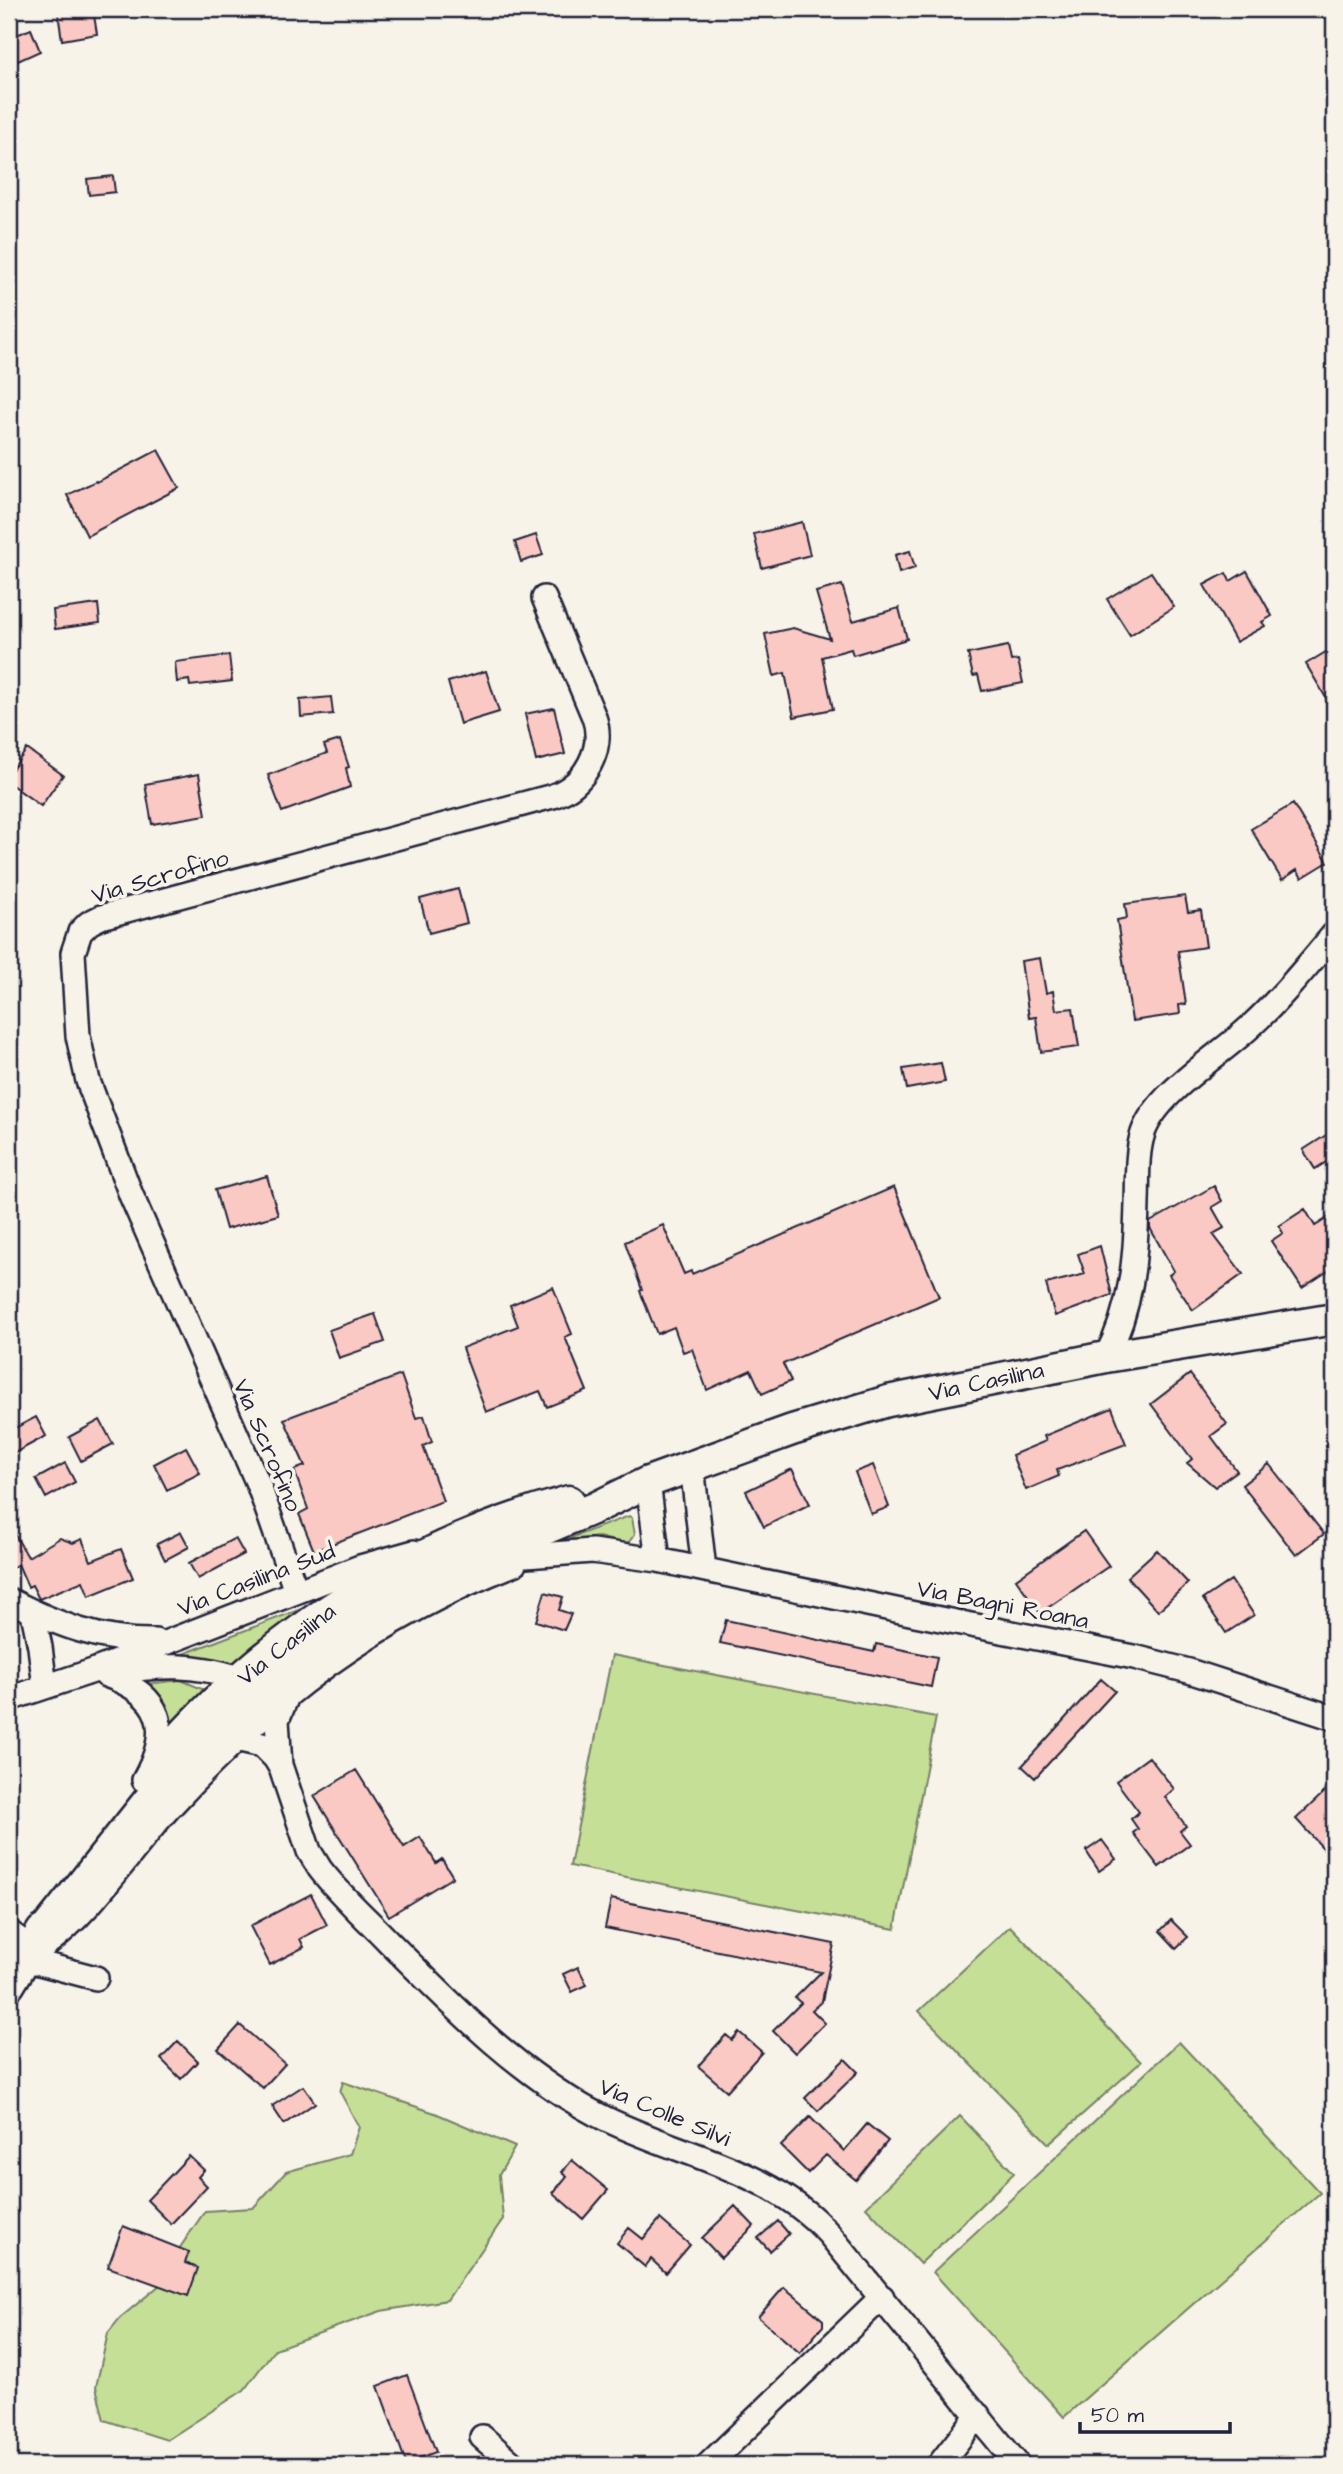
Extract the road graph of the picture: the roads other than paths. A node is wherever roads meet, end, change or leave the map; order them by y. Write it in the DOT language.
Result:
graph roads {
  1 [pos="544,598"];
  2 [pos="1334,934"];
  3 [pos="1334,1319"];
  4 [pos="1106,1357"];
  5 [pos="692,1466"];
  6 [pos="648,1482"];
  7 [pos="441,1547"];
  8 [pos="534,1556"];
  9 [pos="469,1560"];
  10 [pos="658,1560"];
  11 [pos="704,1569"];
  12 [pos="296,1591"];
  13 [pos="9,1600"];
  14 [pos="33,1613"];
  15 [pos="355,1620"];
  16 [pos="81,1632"];
  17 [pos="168,1641"];
  18 [pos="98,1672"];
  19 [pos="240,1678"];
  20 [pos="45,1687"];
  21 [pos="288,1693"];
  22 [pos="9,1699"];
  23 [pos="1333,1718"];
  24 [pos="236,1739"];
  25 [pos="281,1768"];
  26 [pos="144,1780"];
  27 [pos="21,1946"];
  28 [pos="96,1978"];
  29 [pos="9,1985"];
  30 [pos="882,2297"];
  31 [pos="978,2416"];
  32 [pos="482,2437"];
  33 [pos="514,2465"];
  34 [pos="708,2465"];
  35 [pos="939,2465"];
  36 [pos="1018,2465"];
  1 -- 12 [label="street, Via Scrofino"];
  2 -- 4 [label="street"];
  3 -- 4 [label="main road, Via Casilina"];
  4 -- 5 [label="main road, Via Casilina"];
  5 -- 6 [label="main road, Via Casilina"];
  5 -- 11 [label="street"];
  6 -- 7 [label="main road, Via Casilina"];
  6 -- 9 [label="main road, Via Casilina"];
  6 -- 10 [label="street"];
  7 -- 12 [label="street, Via Casilina Sud"];
  7 -- 19 [label="main road, Via Casilina"];
  8 -- 9 [label="street"];
  8 -- 10 [label="street, Via Bagni Roana"];
  8 -- 21 [label="street"];
  9 -- 15 [label="main road, Via Casilina"];
  10 -- 11 [label="street, Via Bagni Roana"];
  11 -- 23 [label="street, Via Bagni Roana"];
  12 -- 17 [label="street, Via Casilina Sud"];
  13 -- 14 [label="street"];
  14 -- 16 [label="street"];
  14 -- 20 [label="street"];
  15 -- 19 [label="street"];
  15 -- 27 [label="main road, Via Casilina"];
  16 -- 17 [label="street"];
  16 -- 18 [label="street"];
  17 -- 18 [label="street, Via Casilina Sud"];
  18 -- 19 [label="street"];
  18 -- 20 [label="street, Via Casilina Sud"];
  18 -- 26 [label="street"];
  19 -- 26 [label="main road, Via Casilina"];
  20 -- 22 [label="street, Via Casilina Sud"];
  21 -- 24 [label="street"];
  21 -- 25 [label="street"];
  24 -- 25 [label="street"];
  24 -- 27 [label="street"];
  25 -- 30 [label="street, Via Colle Silvi"];
  26 -- 27 [label="main road, Via Casilina"];
  27 -- 28 [label="street"];
  27 -- 29 [label="main road, Via Casilina"];
  30 -- 31 [label="street, Via Colle Silvi"];
  30 -- 34 [label="street"];
  31 -- 35 [label="street"];
  31 -- 36 [label="street, Via Colle Silvi"];
  32 -- 33 [label="street"];
}
